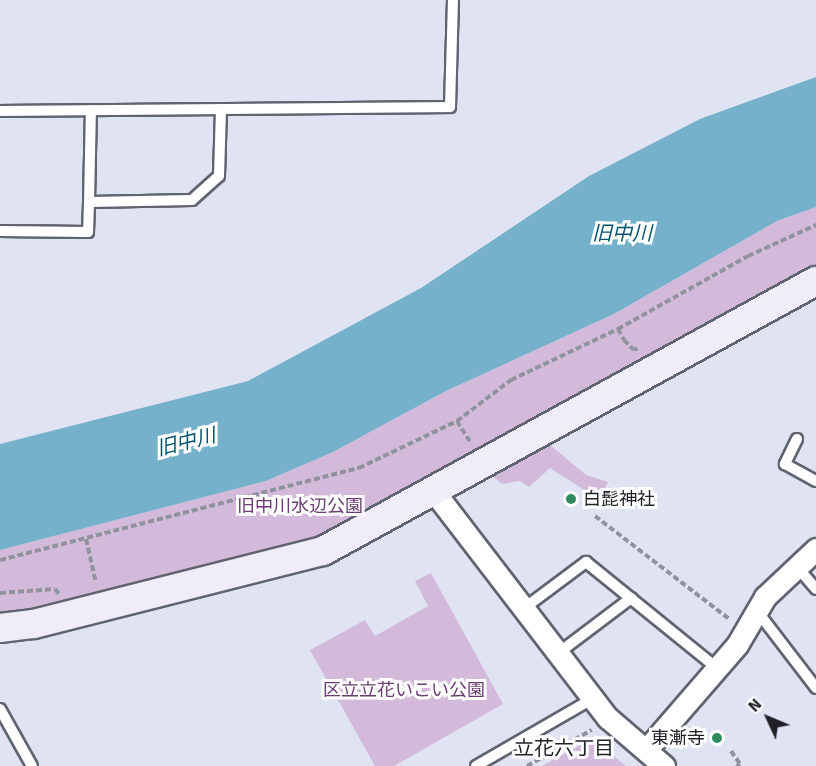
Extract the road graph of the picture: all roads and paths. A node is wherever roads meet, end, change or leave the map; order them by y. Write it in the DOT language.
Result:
graph roads {
  1 [pos="453,0"];
  2 [pos="221,109"];
  3 [pos="91,110"];
  4 [pos="0,111"];
  5 [pos="89,202"];
  6 [pos="816,225"];
  7 [pos="0,231"];
  8 [pos="816,281"];
  9 [pos="618,329"];
  10 [pos="644,345"];
  11 [pos="457,421"];
  12 [pos="464,431"];
  13 [pos="797,439"];
  14 [pos="816,481"];
  15 [pos="432,489"];
  16 [pos="596,516"];
  17 [pos="86,539"];
  18 [pos="816,549"];
  19 [pos="0,560"];
  20 [pos="797,567"];
  21 [pos="816,589"];
  22 [pos="98,590"];
  23 [pos="0,593"];
  24 [pos="631,598"];
  25 [pos="65,602"];
  26 [pos="523,609"];
  27 [pos="757,611"];
  28 [pos="739,627"];
  29 [pos="0,628"];
  30 [pos="556,654"];
  31 [pos="717,668"];
  32 [pos="816,687"];
  33 [pos="592,699"];
  34 [pos="0,709"];
  35 [pos="608,718"];
  36 [pos="646,750"];
  37 [pos="731,751"];
  38 [pos="32,766"];
  39 [pos="476,766"];
  40 [pos="527,766"];
  41 [pos="664,766"];
  42 [pos="737,766"];
  1 -- 2 [label="lane"];
  2 -- 3 [label="lane"];
  2 -- 5 [label="lane"];
  3 -- 4 [label="lane"];
  3 -- 5 [label="lane"];
  5 -- 7 [label="lane"];
  6 -- 9 [label="path"];
  8 -- 15 [label="street"];
  9 -- 10 [label="path"];
  9 -- 11 [label="path"];
  11 -- 12 [label="path"];
  11 -- 17 [label="path"];
  13 -- 14 [label="lane"];
  15 -- 26 [label="street"];
  15 -- 29 [label="street"];
  16 -- 28 [label="path"];
  17 -- 19 [label="path"];
  17 -- 22 [label="path"];
  18 -- 20 [label="street"];
  20 -- 21 [label="lane"];
  20 -- 27 [label="street"];
  23 -- 25 [label="path"];
  24 -- 26 [label="lane"];
  24 -- 30 [label="lane"];
  24 -- 31 [label="lane"];
  26 -- 30 [label="street"];
  27 -- 31 [label="street"];
  27 -- 32 [label="lane"];
  30 -- 33 [label="street"];
  31 -- 36 [label="street"];
  33 -- 35 [label="street"];
  33 -- 39 [label="lane"];
  34 -- 38 [label="lane"];
  35 -- 36 [label="street"];
  35 -- 40 [label="path"];
  36 -- 41 [label="street"];
  37 -- 42 [label="path"];
}
